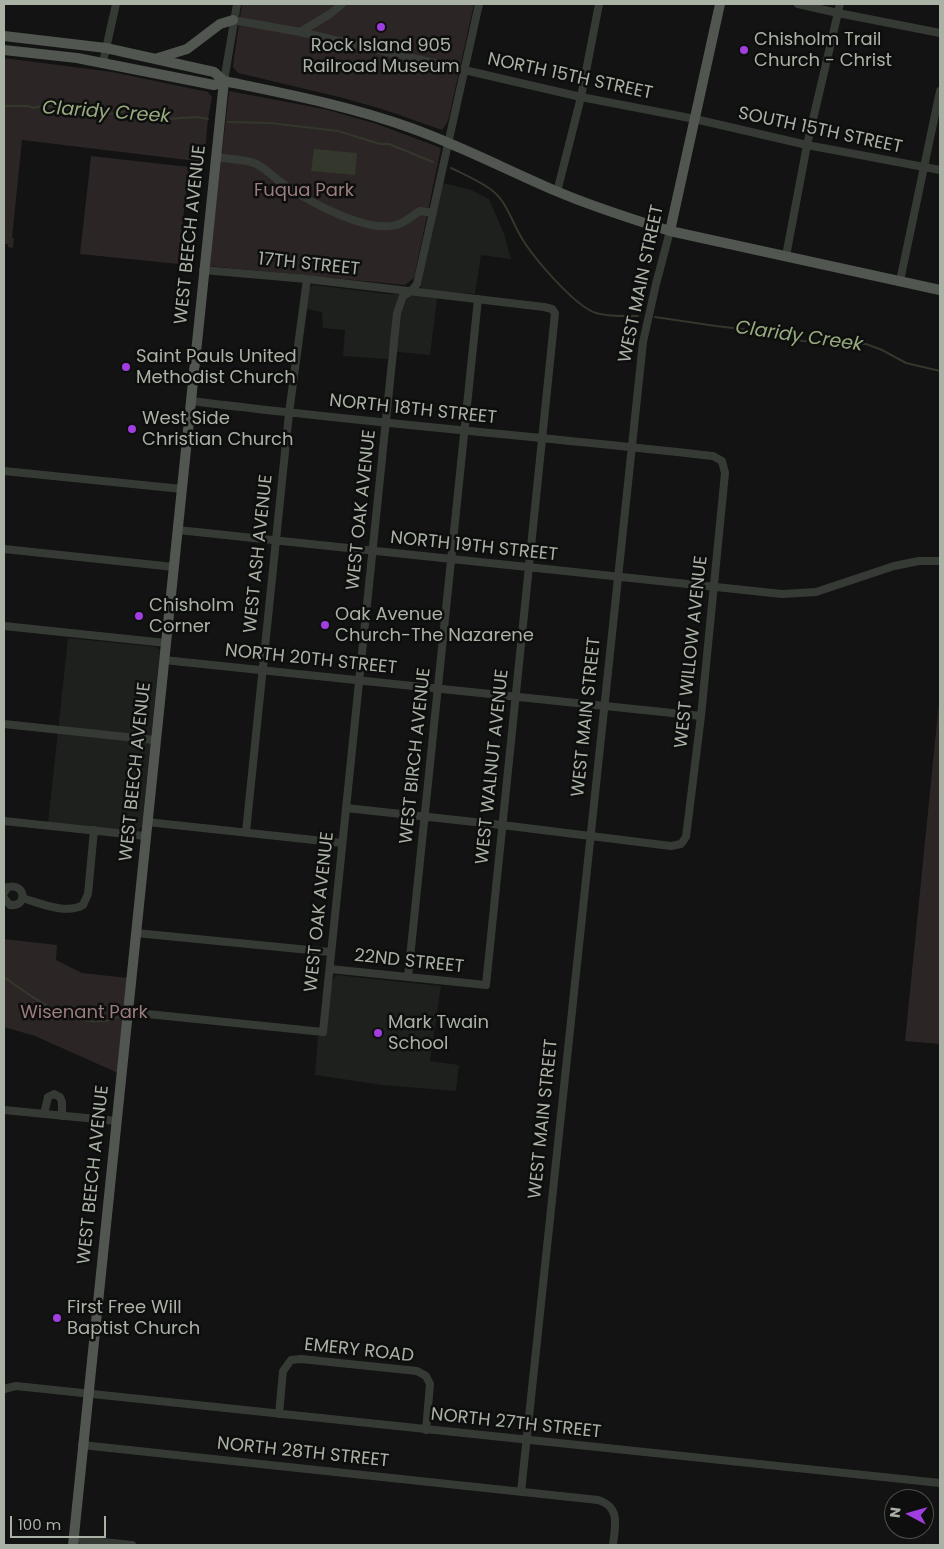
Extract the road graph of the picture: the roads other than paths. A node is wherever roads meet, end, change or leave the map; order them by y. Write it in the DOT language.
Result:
graph roads {
  1 [pos="116,4"];
  2 [pos="237,4"];
  3 [pos="342,4"];
  4 [pos="479,4"];
  5 [pos="599,4"];
  6 [pos="720,4"];
  7 [pos="798,4"];
  8 [pos="840,4"];
  9 [pos="838,13"];
  10 [pos="234,20"];
  11 [pos="300,32"];
  12 [pos="940,33"];
  13 [pos="4,36"];
  14 [pos="106,48"];
  15 [pos="4,50"];
  16 [pos="158,58"];
  17 [pos="103,62"];
  18 [pos="464,69"];
  19 [pos="219,83"];
  20 [pos="940,91"];
  21 [pos="581,97"];
  22 [pos="694,119"];
  23 [pos="449,142"];
  24 [pos="807,145"];
  25 [pos="216,157"];
  26 [pos="925,167"];
  27 [pos="940,170"];
  28 [pos="557,192"];
  29 [pos="433,213"];
  30 [pos="670,231"];
  31 [pos="786,256"];
  32 [pos="203,270"];
  33 [pos="307,279"];
  34 [pos="900,281"];
  35 [pos="940,290"];
  36 [pos="411,291"];
  37 [pos="478,299"];
  38 [pos="555,313"];
  39 [pos="191,401"];
  40 [pos="289,413"];
  41 [pos="386,422"];
  42 [pos="464,430"];
  43 [pos="542,438"];
  44 [pos="632,447"];
  45 [pos="722,461"];
  46 [pos="4,471"];
  47 [pos="182,488"];
  48 [pos="178,530"];
  49 [pos="276,541"];
  50 [pos="4,548"];
  51 [pos="372,551"];
  52 [pos="452,559"];
  53 [pos="940,561"];
  54 [pos="174,566"];
  55 [pos="528,568"];
  56 [pos="619,576"];
  57 [pos="714,586"];
  58 [pos="4,626"];
  59 [pos="166,643"];
  60 [pos="164,660"];
  61 [pos="261,670"];
  62 [pos="359,680"];
  63 [pos="438,688"];
  64 [pos="516,696"];
  65 [pos="605,706"];
  66 [pos="701,716"];
  67 [pos="4,724"];
  68 [pos="155,740"];
  69 [pos="346,808"];
  70 [pos="425,817"];
  71 [pos="4,821"];
  72 [pos="147,822"];
  73 [pos="502,825"];
  74 [pos="94,830"];
  75 [pos="246,832"];
  76 [pos="591,835"];
  77 [pos="145,836"];
  78 [pos="342,844"];
  79 [pos="4,893"];
  80 [pos="4,898"];
  81 [pos="22,898"];
  82 [pos="136,933"];
  83 [pos="330,952"];
  84 [pos="330,969"];
  85 [pos="408,977"];
  86 [pos="486,985"];
  87 [pos="128,1012"];
  88 [pos="4,1110"];
  89 [pos="44,1114"];
  90 [pos="62,1116"];
  91 [pos="118,1121"];
  92 [pos="4,1389"];
  93 [pos="88,1394"];
  94 [pos="279,1414"];
  95 [pos="426,1430"];
  96 [pos="527,1440"];
  97 [pos="82,1445"];
  98 [pos="940,1483"];
  99 [pos="521,1492"];
  100 [pos="73,1542"];
  101 [pos="132,1545"];
  102 [pos="613,1545"];
  1 -- 14 [label="street"];
  2 -- 10 [label="street, WEST BEECH AVENUE"];
  3 -- 11 [label="street"];
  4 -- 18 [label="street, WEST OAK AVENUE"];
  5 -- 21 [label="street"];
  6 -- 22 [label="main road, WEST MAIN STREET"];
  7 -- 9 [label="street"];
  8 -- 9 [label="street"];
  9 -- 12 [label="street"];
  9 -- 24 [label="street"];
  10 -- 11 [label="street, NORTH 15TH STREET"];
  10 -- 16 [label="main road"];
  10 -- 19 [label="street, WEST BEECH AVENUE"];
  11 -- 18 [label="street, NORTH 15TH STREET"];
  13 -- 14 [label="main road"];
  14 -- 16 [label="main road"];
  14 -- 17 [label="street"];
  15 -- 17 [label="main road"];
  16 -- 19 [label="main road"];
  17 -- 19 [label="main road"];
  18 -- 21 [label="street, NORTH 15TH STREET"];
  18 -- 23 [label="street, WEST OAK AVENUE"];
  19 -- 23 [label="main road"];
  19 -- 25 [label="main road, WEST BEECH AVENUE"];
  20 -- 26 [label="street"];
  21 -- 22 [label="street, NORTH 15TH STREET"];
  21 -- 28 [label="street"];
  22 -- 24 [label="street, SOUTH 15TH STREET"];
  22 -- 30 [label="main road, WEST MAIN STREET"];
  23 -- 28 [label="main road"];
  23 -- 29 [label="street, WEST OAK AVENUE"];
  24 -- 26 [label="street, SOUTH 15TH STREET"];
  24 -- 31 [label="street"];
  25 -- 29 [label="street"];
  25 -- 32 [label="main road, WEST BEECH AVENUE"];
  26 -- 27 [label="street, SOUTH 15TH STREET"];
  26 -- 34 [label="street"];
  28 -- 30 [label="main road"];
  29 -- 36 [label="street, WEST OAK AVENUE"];
  30 -- 31 [label="main road"];
  30 -- 44 [label="street, WEST MAIN STREET"];
  31 -- 34 [label="main road"];
  32 -- 33 [label="street, 17TH STREET"];
  32 -- 39 [label="main road, WEST BEECH AVENUE"];
  33 -- 36 [label="street, 17TH STREET"];
  33 -- 40 [label="street, WEST ASH AVENUE"];
  34 -- 35 [label="main road"];
  36 -- 37 [label="street, 17TH STREET"];
  36 -- 41 [label="street, WEST OAK AVENUE"];
  37 -- 38 [label="street, 17TH STREET"];
  37 -- 42 [label="street, WEST BIRCH AVENUE"];
  38 -- 43 [label="street, WEST WALNUT AVENUE"];
  39 -- 40 [label="street, NORTH 18TH STREET"];
  39 -- 47 [label="main road, WEST BEECH AVENUE"];
  40 -- 41 [label="street, NORTH 18TH STREET"];
  40 -- 49 [label="street, WEST ASH AVENUE"];
  41 -- 42 [label="street, NORTH 18TH STREET"];
  41 -- 51 [label="street, WEST OAK AVENUE"];
  42 -- 43 [label="street, NORTH 18TH STREET"];
  42 -- 52 [label="street, WEST BIRCH AVENUE"];
  43 -- 44 [label="street, NORTH 18TH STREET"];
  43 -- 55 [label="street, WEST WALNUT AVENUE"];
  44 -- 45 [label="street, NORTH 18TH STREET"];
  44 -- 56 [label="street, WEST MAIN STREET"];
  45 -- 57 [label="street, WEST WILLOW AVENUE"];
  46 -- 47 [label="street"];
  47 -- 48 [label="main road, WEST BEECH AVENUE"];
  48 -- 49 [label="street, NORTH 19TH STREET"];
  48 -- 54 [label="main road, WEST BEECH AVENUE"];
  49 -- 51 [label="street, NORTH 19TH STREET"];
  49 -- 61 [label="street, WEST ASH AVENUE"];
  50 -- 54 [label="street"];
  51 -- 52 [label="street, NORTH 19TH STREET"];
  51 -- 62 [label="street, WEST OAK AVENUE"];
  52 -- 55 [label="street, NORTH 19TH STREET"];
  52 -- 63 [label="street, WEST BIRCH AVENUE"];
  53 -- 57 [label="street, NORTH 19TH STREET"];
  54 -- 59 [label="main road, WEST BEECH AVENUE"];
  55 -- 56 [label="street, NORTH 19TH STREET"];
  55 -- 64 [label="street, WEST WALNUT AVENUE"];
  56 -- 57 [label="street, NORTH 19TH STREET"];
  56 -- 65 [label="street, WEST MAIN STREET"];
  57 -- 66 [label="street, WEST WILLOW AVENUE"];
  58 -- 59 [label="street"];
  59 -- 60 [label="main road, WEST BEECH AVENUE"];
  60 -- 61 [label="street, NORTH 20TH STREET"];
  60 -- 68 [label="main road, WEST BEECH AVENUE"];
  61 -- 62 [label="street, NORTH 20TH STREET"];
  61 -- 75 [label="street, WEST ASH AVENUE"];
  62 -- 63 [label="street, NORTH 20TH STREET"];
  62 -- 69 [label="street, WEST OAK AVENUE"];
  63 -- 64 [label="street, NORTH 20TH STREET"];
  63 -- 70 [label="street, WEST BIRCH AVENUE"];
  64 -- 65 [label="street, NORTH 20TH STREET"];
  64 -- 73 [label="street, WEST WALNUT AVENUE"];
  65 -- 66 [label="street, NORTH 20TH STREET"];
  65 -- 76 [label="street, WEST MAIN STREET"];
  66 -- 76 [label="street, WEST WILLOW AVENUE"];
  67 -- 68 [label="street"];
  68 -- 72 [label="main road, WEST BEECH AVENUE"];
  69 -- 70 [label="street"];
  69 -- 78 [label="street, WEST OAK AVENUE"];
  70 -- 73 [label="street"];
  70 -- 85 [label="street, WEST BIRCH AVENUE"];
  71 -- 74 [label="street"];
  72 -- 75 [label="street"];
  72 -- 77 [label="main road, WEST BEECH AVENUE"];
  73 -- 76 [label="street"];
  73 -- 86 [label="street, WEST WALNUT AVENUE"];
  74 -- 77 [label="street"];
  74 -- 81 [label="street"];
  75 -- 78 [label="street"];
  76 -- 96 [label="street, WEST MAIN STREET"];
  77 -- 82 [label="main road, WEST BEECH AVENUE"];
  78 -- 83 [label="street, WEST OAK AVENUE"];
  79 -- 81 [label="street"];
  80 -- 81 [label="street"];
  82 -- 83 [label="street"];
  82 -- 87 [label="main road, WEST BEECH AVENUE"];
  83 -- 84 [label="street, WEST OAK AVENUE"];
  84 -- 85 [label="street, 22ND STREET"];
  84 -- 87 [label="street, WEST OAK AVENUE"];
  85 -- 86 [label="street, 22ND STREET"];
  87 -- 91 [label="main road, WEST BEECH AVENUE"];
  88 -- 89 [label="street"];
  89 -- 90 [label="street"];
  89 -- 90 [label="street"];
  90 -- 91 [label="street"];
  91 -- 93 [label="main road, WEST BEECH AVENUE"];
  92 -- 93 [label="street, NORTH 27TH STREET"];
  93 -- 94 [label="street, NORTH 27TH STREET"];
  93 -- 97 [label="main road, WEST BEECH AVENUE"];
  94 -- 95 [label="street, NORTH 27TH STREET"];
  94 -- 95 [label="street, EMERY ROAD"];
  95 -- 96 [label="street, NORTH 27TH STREET"];
  96 -- 98 [label="street, NORTH 27TH STREET"];
  96 -- 99 [label="street, WEST MAIN STREET"];
  97 -- 99 [label="street, NORTH 28TH STREET"];
  97 -- 100 [label="main road, WEST BEECH AVENUE"];
  99 -- 102 [label="street, NORTH 28TH STREET"];
  100 -- 101 [label="street"];
}
